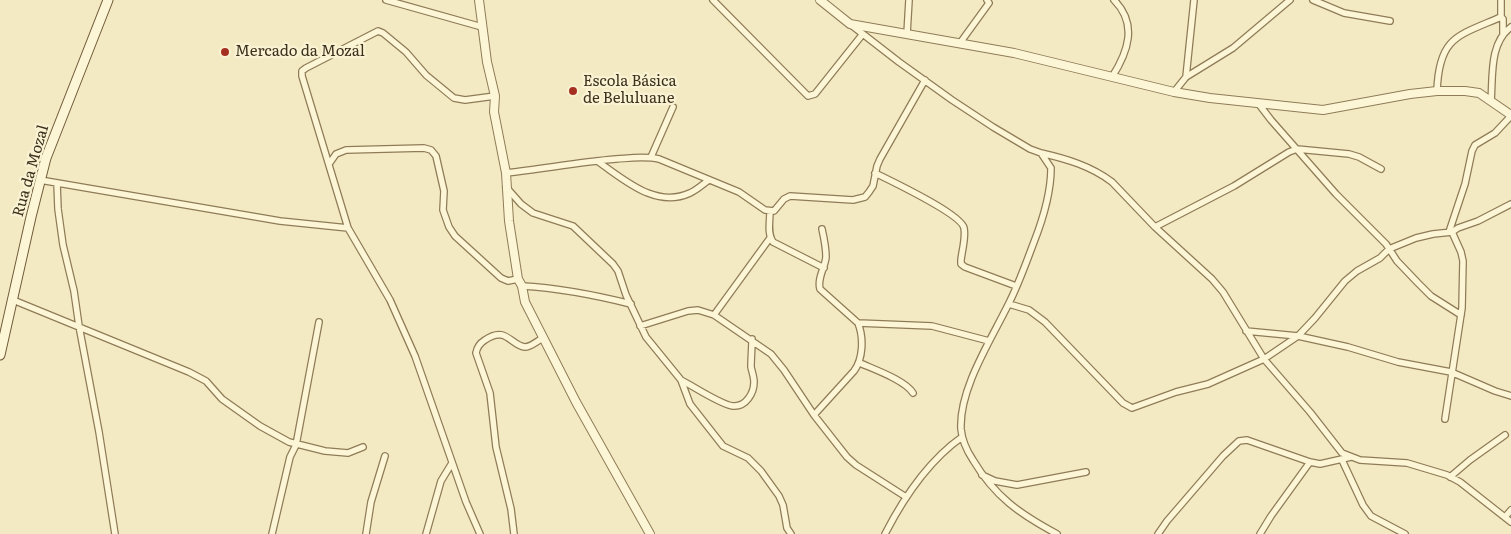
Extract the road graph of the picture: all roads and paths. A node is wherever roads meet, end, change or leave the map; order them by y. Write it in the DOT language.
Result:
graph roads {
  1 [pos="106,0"];
  2 [pos="386,0"];
  3 [pos="479,0"];
  4 [pos="713,0"];
  5 [pos="820,0"];
  6 [pos="908,0"];
  7 [pos="987,0"];
  8 [pos="1114,0"];
  9 [pos="1194,0"];
  10 [pos="1290,0"];
  11 [pos="1313,0"];
  12 [pos="1500,0"];
  13 [pos="1502,18"];
  14 [pos="1511,20"];
  15 [pos="1390,21"];
  16 [pos="850,24"];
  17 [pos="482,27"];
  18 [pos="1511,27"];
  19 [pos="1503,33"];
  20 [pos="907,34"];
  21 [pos="862,35"];
  22 [pos="960,43"];
  23 [pos="1112,77"];
  24 [pos="1186,77"];
  25 [pos="924,80"];
  26 [pos="1437,91"];
  27 [pos="1174,92"];
  28 [pos="495,96"];
  29 [pos="1490,101"];
  30 [pos="1258,103"];
  31 [pos="673,107"];
  32 [pos="1511,116"];
  33 [pos="1297,149"];
  34 [pos="1041,154"];
  35 [pos="651,157"];
  36 [pos="596,160"];
  37 [pos="329,164"];
  38 [pos="1381,169"];
  39 [pos="506,173"];
  40 [pos="875,173"];
  41 [pos="40,180"];
  42 [pos="709,180"];
  43 [pos="57,183"];
  44 [pos="505,186"];
  45 [pos="1511,204"];
  46 [pos="770,211"];
  47 [pos="1155,227"];
  48 [pos="348,228"];
  49 [pos="822,229"];
  50 [pos="1451,232"];
  51 [pos="770,238"];
  52 [pos="1389,249"];
  53 [pos="824,268"];
  54 [pos="520,282"];
  55 [pos="1016,286"];
  56 [pos="13,300"];
  57 [pos="631,304"];
  58 [pos="1009,304"];
  59 [pos="714,314"];
  60 [pos="1461,315"];
  61 [pos="319,322"];
  62 [pos="858,323"];
  63 [pos="79,326"];
  64 [pos="640,326"];
  65 [pos="1246,331"];
  66 [pos="1298,336"];
  67 [pos="543,338"];
  68 [pos="752,340"];
  69 [pos="989,341"];
  70 [pos="0,355"];
  71 [pos="1264,359"];
  72 [pos="860,363"];
  73 [pos="1451,372"];
  74 [pos="682,380"];
  75 [pos="912,393"];
  76 [pos="1511,396"];
  77 [pos="814,414"];
  78 [pos="1445,419"];
  79 [pos="1505,436"];
  80 [pos="962,437"];
  81 [pos="296,445"];
  82 [pos="362,447"];
  83 [pos="385,456"];
  84 [pos="1351,457"];
  85 [pos="1342,460"];
  86 [pos="1310,462"];
  87 [pos="452,463"];
  88 [pos="1086,472"];
  89 [pos="982,475"];
  90 [pos="1450,477"];
  91 [pos="996,481"];
  92 [pos="990,484"];
  93 [pos="906,497"];
  94 [pos="1511,510"];
  95 [pos="1504,517"];
  96 [pos="1511,522"];
  97 [pos="115,534"];
  98 [pos="272,534"];
  99 [pos="366,534"];
  100 [pos="426,534"];
  101 [pos="480,534"];
  102 [pos="514,534"];
  103 [pos="650,534"];
  104 [pos="791,534"];
  105 [pos="886,534"];
  106 [pos="1058,534"];
  107 [pos="1158,534"];
  108 [pos="1260,534"];
  109 [pos="1405,534"];
  1 -- 41 [label="main road, Rua da Mozal"];
  2 -- 17 [label="street"];
  3 -- 17 [label="street"];
  4 -- 21 [label="street"];
  5 -- 16 [label="street"];
  6 -- 20 [label="street"];
  7 -- 22 [label="street"];
  8 -- 23 [label="street"];
  9 -- 24 [label="street"];
  10 -- 24 [label="street"];
  11 -- 15 [label="street"];
  12 -- 13 [label="street"];
  13 -- 14 [label="street"];
  13 -- 19 [label="street"];
  13 -- 26 [label="street"];
  16 -- 20 [label="street"];
  16 -- 21 [label="street"];
  17 -- 28 [label="street"];
  18 -- 19 [label="street"];
  19 -- 29 [label="street"];
  20 -- 22 [label="street"];
  21 -- 25 [label="street"];
  22 -- 23 [label="street"];
  23 -- 27 [label="street"];
  24 -- 27 [label="street"];
  25 -- 34 [label="street"];
  25 -- 40 [label="street"];
  26 -- 29 [label="street"];
  26 -- 30 [label="street"];
  27 -- 30 [label="street"];
  28 -- 37 [label="street"];
  28 -- 39 [label="street"];
  29 -- 32 [label="street"];
  30 -- 33 [label="street"];
  31 -- 35 [label="street"];
  32 -- 50 [label="street"];
  33 -- 38 [label="street"];
  33 -- 47 [label="street"];
  33 -- 52 [label="street"];
  34 -- 47 [label="street"];
  34 -- 55 [label="street"];
  35 -- 36 [label="street"];
  35 -- 42 [label="street"];
  36 -- 39 [label="street"];
  36 -- 42 [label="street"];
  37 -- 48 [label="street"];
  37 -- 54 [label="street"];
  39 -- 44 [label="street"];
  40 -- 46 [label="street"];
  40 -- 55 [label="street"];
  41 -- 43 [label="street"];
  41 -- 56 [label="main road, Rua da Mozal"];
  42 -- 46 [label="street"];
  43 -- 48 [label="street"];
  43 -- 63 [label="street"];
  44 -- 54 [label="street"];
  44 -- 57 [label="street"];
  45 -- 50 [label="street"];
  46 -- 51 [label="street"];
  47 -- 65 [label="street"];
  48 -- 87 [label="street"];
  49 -- 53 [label="street"];
  50 -- 52 [label="street"];
  50 -- 60 [label="street"];
  51 -- 53 [label="street"];
  51 -- 59 [label="street"];
  52 -- 60 [label="street"];
  52 -- 66 [label="street"];
  53 -- 62 [label="street"];
  54 -- 57 [label="street"];
  54 -- 67 [label="street"];
  55 -- 58 [label="street"];
  56 -- 63 [label="street"];
  56 -- 70 [label="main road, Rua da Mozal"];
  57 -- 64 [label="street"];
  58 -- 69 [label="street"];
  58 -- 71 [label="street"];
  59 -- 64 [label="street"];
  59 -- 68 [label="street"];
  60 -- 73 [label="street"];
  61 -- 81 [label="street"];
  62 -- 69 [label="street"];
  62 -- 72 [label="street"];
  63 -- 81 [label="street"];
  63 -- 97 [label="street"];
  64 -- 74 [label="street"];
  65 -- 66 [label="street"];
  65 -- 71 [label="street"];
  66 -- 71 [label="street"];
  66 -- 73 [label="street"];
  67 -- 102 [label="street"];
  67 -- 103 [label="street"];
  68 -- 74 [label="street"];
  68 -- 77 [label="street"];
  69 -- 80 [label="street"];
  71 -- 84 [label="street"];
  72 -- 75 [label="street"];
  72 -- 77 [label="street"];
  73 -- 76 [label="street"];
  73 -- 78 [label="street"];
  74 -- 104 [label="street"];
  77 -- 93 [label="street"];
  79 -- 90 [label="street"];
  80 -- 89 [label="street"];
  80 -- 93 [label="street"];
  81 -- 82 [label="street"];
  81 -- 98 [label="street"];
  83 -- 99 [label="street"];
  84 -- 85 [label="street"];
  84 -- 90 [label="street"];
  85 -- 86 [label="street"];
  85 -- 109 [label="street"];
  86 -- 107 [label="street"];
  86 -- 108 [label="street"];
  87 -- 100 [label="street"];
  87 -- 101 [label="street"];
  88 -- 91 [label="street"];
  89 -- 91 [label="street"];
  89 -- 92 [label="street"];
  90 -- 95 [label="street"];
  91 -- 92 [label="street"];
  92 -- 106 [label="street"];
  93 -- 105 [label="street"];
  94 -- 95 [label="street"];
  95 -- 96 [label="street"];
}
